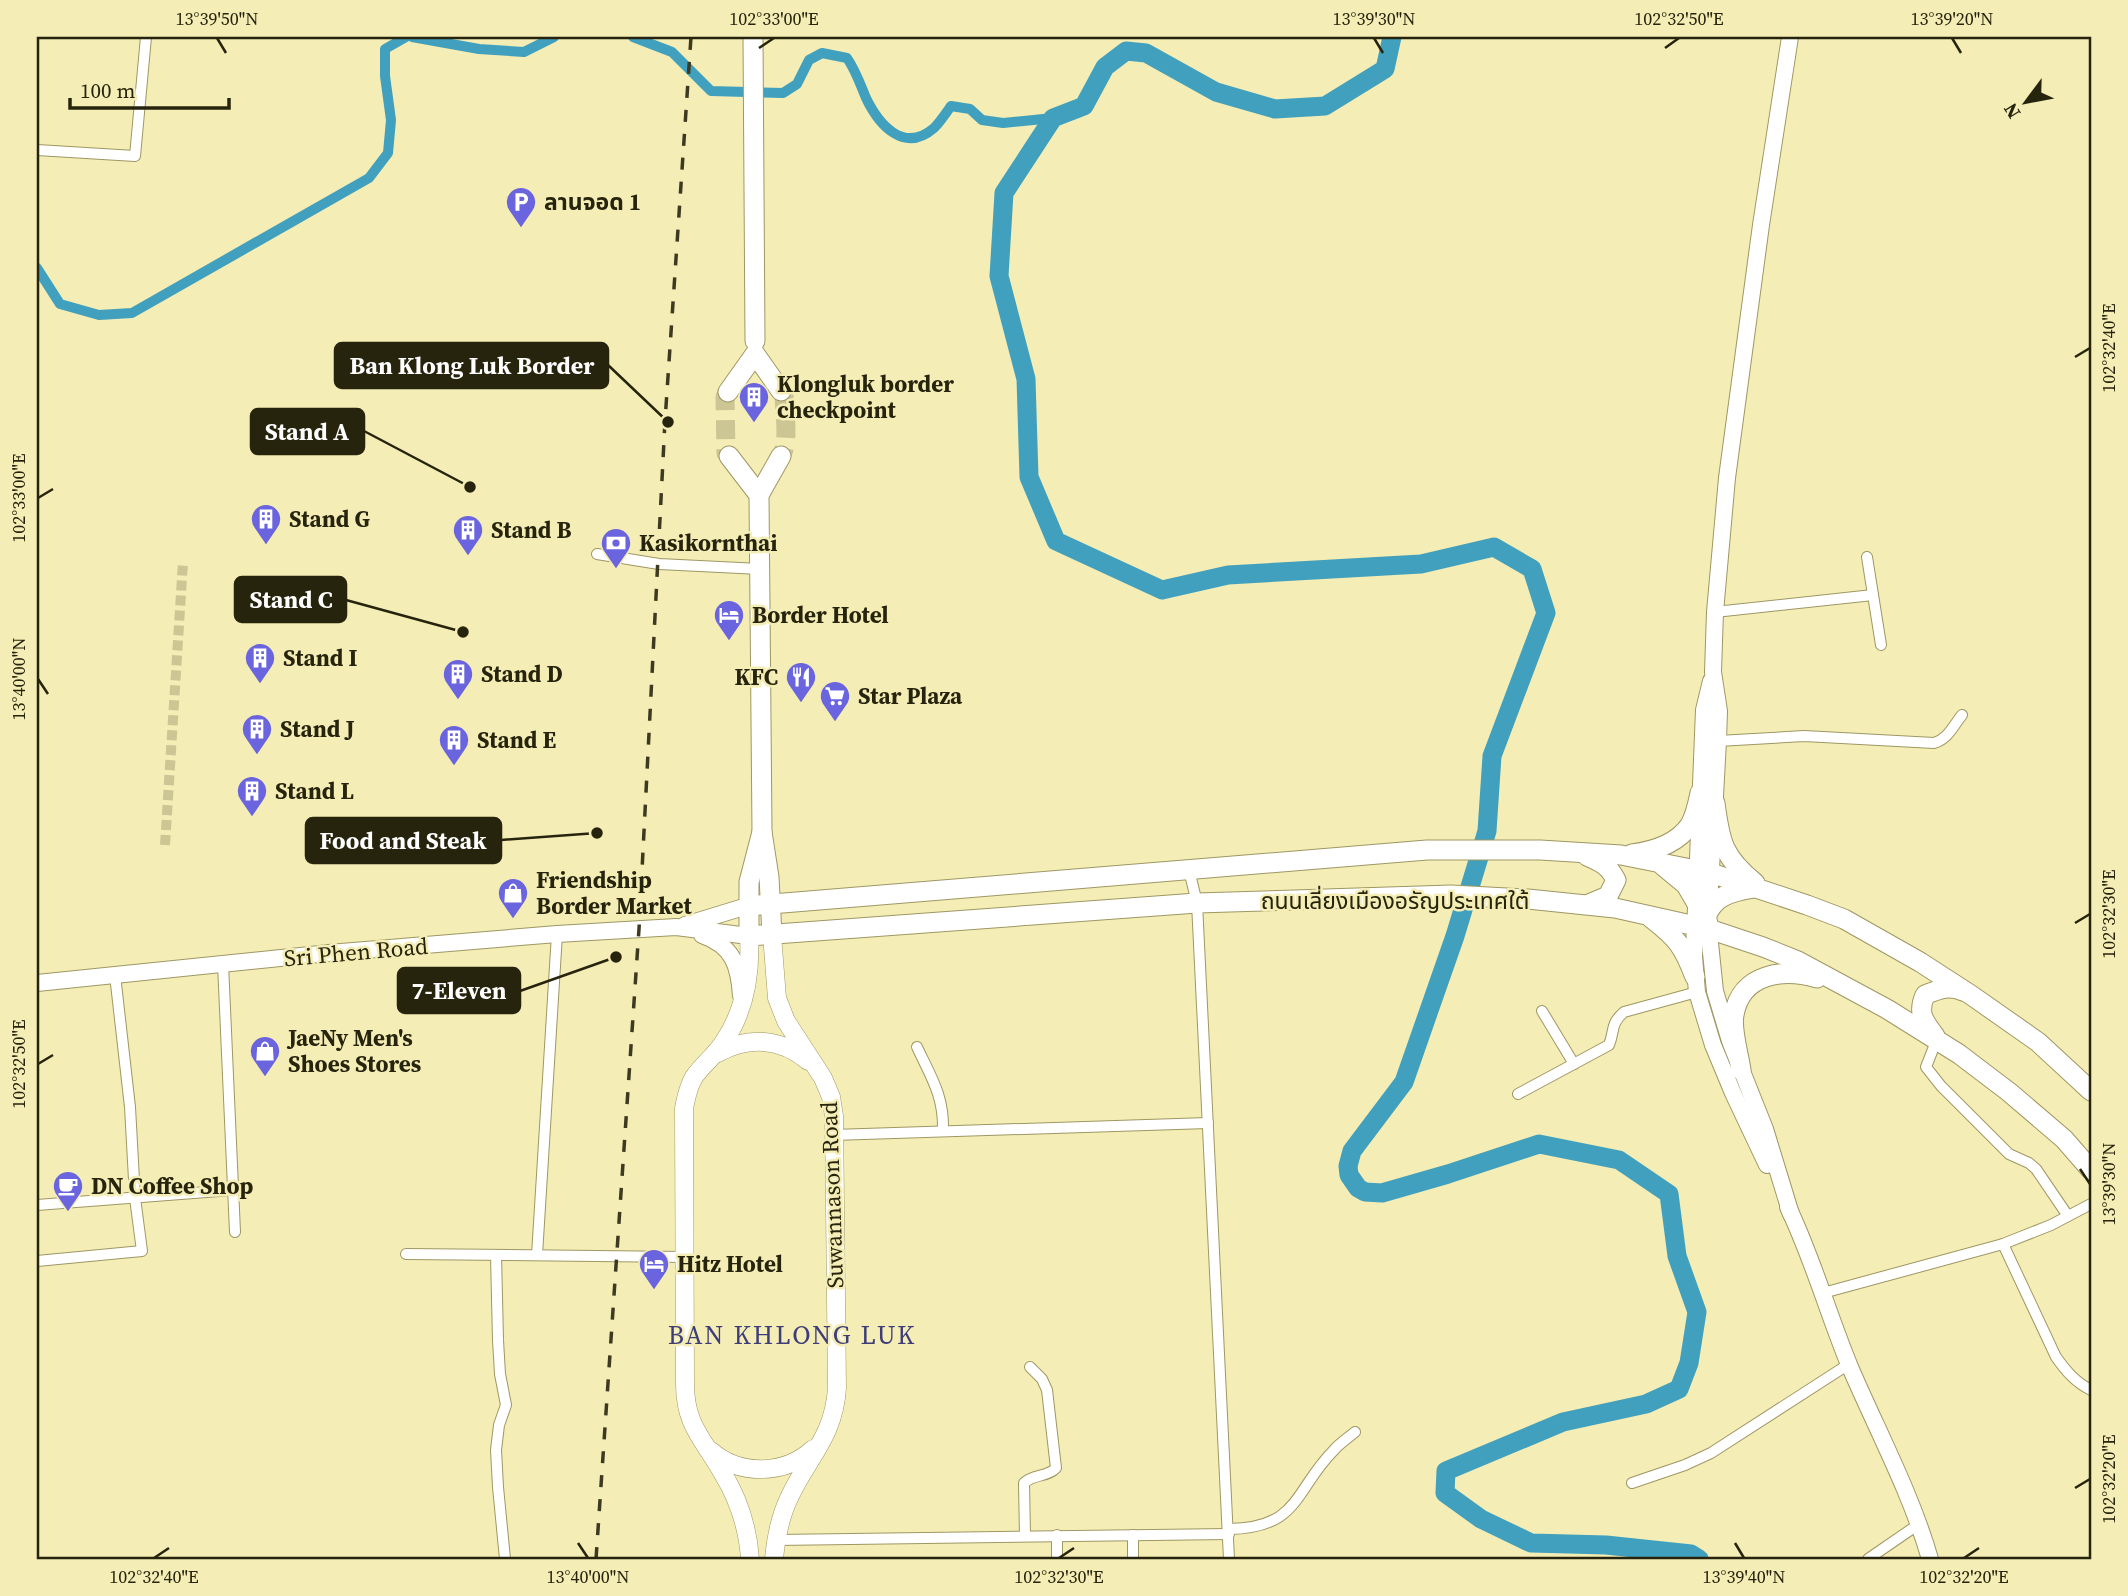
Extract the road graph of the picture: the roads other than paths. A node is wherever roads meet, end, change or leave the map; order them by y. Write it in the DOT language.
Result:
graph roads {
  1 [pos="146,37"];
  2 [pos="753,37"];
  3 [pos="1790,37"];
  4 [pos="37,150"];
  5 [pos="755,341"];
  6 [pos="781,391"];
  7 [pos="728,392"];
  8 [pos="729,456"];
  9 [pos="782,456"];
  10 [pos="759,495"];
  11 [pos="597,554"];
  12 [pos="1867,557"];
  13 [pos="760,569"];
  14 [pos="1873,595"];
  15 [pos="1715,612"];
  16 [pos="1881,645"];
  17 [pos="1713,672"];
  18 [pos="1962,715"];
  19 [pos="1718,741"];
  20 [pos="1708,798"];
  21 [pos="762,832"];
  22 [pos="1580,853"];
  23 [pos="1621,855"];
  24 [pos="1659,863"];
  25 [pos="1189,870"];
  26 [pos="1761,889"];
  27 [pos="1197,903"];
  28 [pos="771,904"];
  29 [pos="1590,904"];
  30 [pos="747,906"];
  31 [pos="1702,906"];
  32 [pos="1656,917"];
  33 [pos="676,927"];
  34 [pos="557,934"];
  35 [pos="772,934"];
  36 [pos="749,936"];
  37 [pos="223,964"];
  38 [pos="115,975"];
  39 [pos="37,983"];
  40 [pos="1696,985"];
  41 [pos="1845,987"];
  42 [pos="1971,995"];
  43 [pos="741,1008"];
  44 [pos="1542,1011"];
  45 [pos="1937,1039"];
  46 [pos="917,1047"];
  47 [pos="712,1057"];
  48 [pos="1574,1064"];
  49 [pos="814,1066"];
  50 [pos="1741,1070"];
  51 [pos="2091,1091"];
  52 [pos="1518,1094"];
  53 [pos="1208,1123"];
  54 [pos="943,1130"];
  55 [pos="833,1135"];
  56 [pos="2091,1170"];
  57 [pos="233,1190"];
  58 [pos="135,1198"];
  59 [pos="2091,1204"];
  60 [pos="37,1205"];
  61 [pos="1791,1214"];
  62 [pos="2068,1216"];
  63 [pos="235,1232"];
  64 [pos="2003,1244"];
  65 [pos="406,1254"];
  66 [pos="496,1255"];
  67 [pos="537,1255"];
  68 [pos="684,1257"];
  69 [pos="37,1261"];
  70 [pos="1823,1293"];
  71 [pos="1849,1364"];
  72 [pos="1030,1367"];
  73 [pos="2091,1390"];
  74 [pos="1355,1432"];
  75 [pos="825,1436"];
  76 [pos="706,1446"];
  77 [pos="1632,1483"];
  78 [pos="1919,1524"];
  79 [pos="1229,1532"];
  80 [pos="1057,1535"];
  81 [pos="1133,1535"];
  82 [pos="1025,1536"];
  83 [pos="776,1540"];
  84 [pos="505,1559"];
  85 [pos="750,1559"];
  86 [pos="774,1559"];
  87 [pos="1057,1559"];
  88 [pos="1133,1559"];
  89 [pos="1229,1559"];
  90 [pos="1868,1559"];
  91 [pos="1930,1559"];
  1 -- 4 [label="street"];
  2 -- 5 [label="highway"];
  3 -- 15 [label="main road"];
  6 -- 7 [label="highway"];
  8 -- 10 [label="highway"];
  9 -- 10 [label="highway"];
  10 -- 13 [label="highway, Suwannason Road"];
  11 -- 13 [label="street"];
  12 -- 14 [label="street"];
  13 -- 21 [label="highway, Suwannason Road"];
  14 -- 15 [label="street"];
  14 -- 16 [label="street"];
  15 -- 17 [label="main road"];
  17 -- 19 [label="main road"];
  17 -- 20 [label="main road"];
  18 -- 19 [label="street"];
  19 -- 20 [label="main road"];
  20 -- 23 [label="highway"];
  20 -- 26 [label="highway"];
  20 -- 31 [label="main road"];
  21 -- 28 [label="highway, Suwannason Road"];
  21 -- 30 [label="highway, Suwannason Road"];
  22 -- 23 [label="highway, ถนนเลี่ยงเมืองอรัญประเทศใต้"];
  22 -- 25 [label="highway, ถนนเลี่ยงเมืองอรัญประเทศใต้"];
  22 -- 29 [label="highway"];
  23 -- 24 [label="highway, ถนนเลี่ยงเมืองอรัญประเทศใต้"];
  24 -- 31 [label="highway, ถนนเลี่ยงเมืองอรัญประเทศใต้"];
  24 -- 31 [label="highway"];
  25 -- 27 [label="street"];
  25 -- 28 [label="highway, ถนนเลี่ยงเมืองอรัญประเทศใต้"];
  26 -- 31 [label="highway, ถนนเลี่ยงเมืองอรัญประเทศใต้"];
  26 -- 31 [label="highway"];
  26 -- 42 [label="highway, ถนนเลี่ยงเมืองอรัญประเทศใต้"];
  27 -- 29 [label="highway, ถนนเลี่ยงเมืองอรัญประเทศใต้"];
  27 -- 35 [label="highway, ถนนเลี่ยงเมืองอรัญประเทศใต้"];
  27 -- 53 [label="street"];
  28 -- 30 [label="highway, ถนนเลี่ยงเมืองอรัญประเทศใต้"];
  28 -- 35 [label="highway, Suwannason Road"];
  29 -- 32 [label="highway, ถนนเลี่ยงเมืองอรัญประเทศใต้"];
  30 -- 33 [label="main road, Sri Phen Road"];
  30 -- 36 [label="highway, Suwannason Road"];
  31 -- 32 [label="highway, ถนนเลี่ยงเมืองอรัญประเทศใต้"];
  31 -- 40 [label="main road"];
  31 -- 41 [label="highway, ถนนเลี่ยงเมืองอรัญประเทศใต้"];
  31 -- 50 [label="main road"];
  32 -- 40 [label="highway"];
  33 -- 34 [label="main road, Sri Phen Road"];
  33 -- 36 [label="main road, Sri Phen Road"];
  33 -- 43 [label="main road"];
  34 -- 37 [label="main road, Sri Phen Road"];
  34 -- 67 [label="street"];
  35 -- 36 [label="highway, ถนนเลี่ยงเมืองอรัญประเทศใต้"];
  35 -- 49 [label="main road, Suwannason Road"];
  36 -- 43 [label="main road, Suwannason Road"];
  37 -- 38 [label="main road, Sri Phen Road"];
  37 -- 57 [label="street"];
  38 -- 39 [label="main road, Sri Phen Road"];
  38 -- 58 [label="street"];
  40 -- 48 [label="street"];
  40 -- 61 [label="main road"];
  41 -- 45 [label="highway, ถนนเลี่ยงเมืองอรัญประเทศใต้"];
  41 -- 50 [label="highway"];
  42 -- 45 [label="highway"];
  42 -- 51 [label="highway, ถนนเลี่ยงเมืองอรัญประเทศใต้"];
  43 -- 47 [label="main road, Suwannason Road"];
  44 -- 48 [label="street"];
  45 -- 56 [label="highway, ถนนเลี่ยงเมืองอรัญประเทศใต้"];
  45 -- 62 [label="street"];
  46 -- 54 [label="street"];
  47 -- 49 [label="main road"];
  47 -- 68 [label="main road, Suwannason Road"];
  48 -- 52 [label="street"];
  49 -- 55 [label="main road, Suwannason Road"];
  50 -- 61 [label="main road"];
  53 -- 54 [label="street"];
  53 -- 79 [label="street"];
  54 -- 55 [label="street"];
  55 -- 75 [label="main road, Suwannason Road"];
  57 -- 58 [label="street"];
  57 -- 63 [label="street"];
  58 -- 60 [label="street"];
  58 -- 69 [label="street"];
  59 -- 62 [label="street"];
  61 -- 70 [label="main road"];
  62 -- 64 [label="street"];
  64 -- 70 [label="street"];
  64 -- 73 [label="street"];
  65 -- 66 [label="street"];
  66 -- 67 [label="street"];
  66 -- 84 [label="street"];
  67 -- 68 [label="street"];
  68 -- 76 [label="main road, Suwannason Road"];
  70 -- 71 [label="main road"];
  71 -- 77 [label="street"];
  71 -- 78 [label="main road"];
  72 -- 82 [label="street"];
  74 -- 79 [label="street"];
  75 -- 76 [label="main road"];
  75 -- 83 [label="main road, Suwannason Road"];
  76 -- 85 [label="main road, Suwannason Road"];
  78 -- 90 [label="street"];
  78 -- 91 [label="main road"];
  79 -- 81 [label="street"];
  79 -- 89 [label="street"];
  80 -- 81 [label="street"];
  80 -- 82 [label="street"];
  80 -- 87 [label="street"];
  81 -- 88 [label="street"];
  82 -- 83 [label="street"];
  83 -- 86 [label="main road, Suwannason Road"];
}
